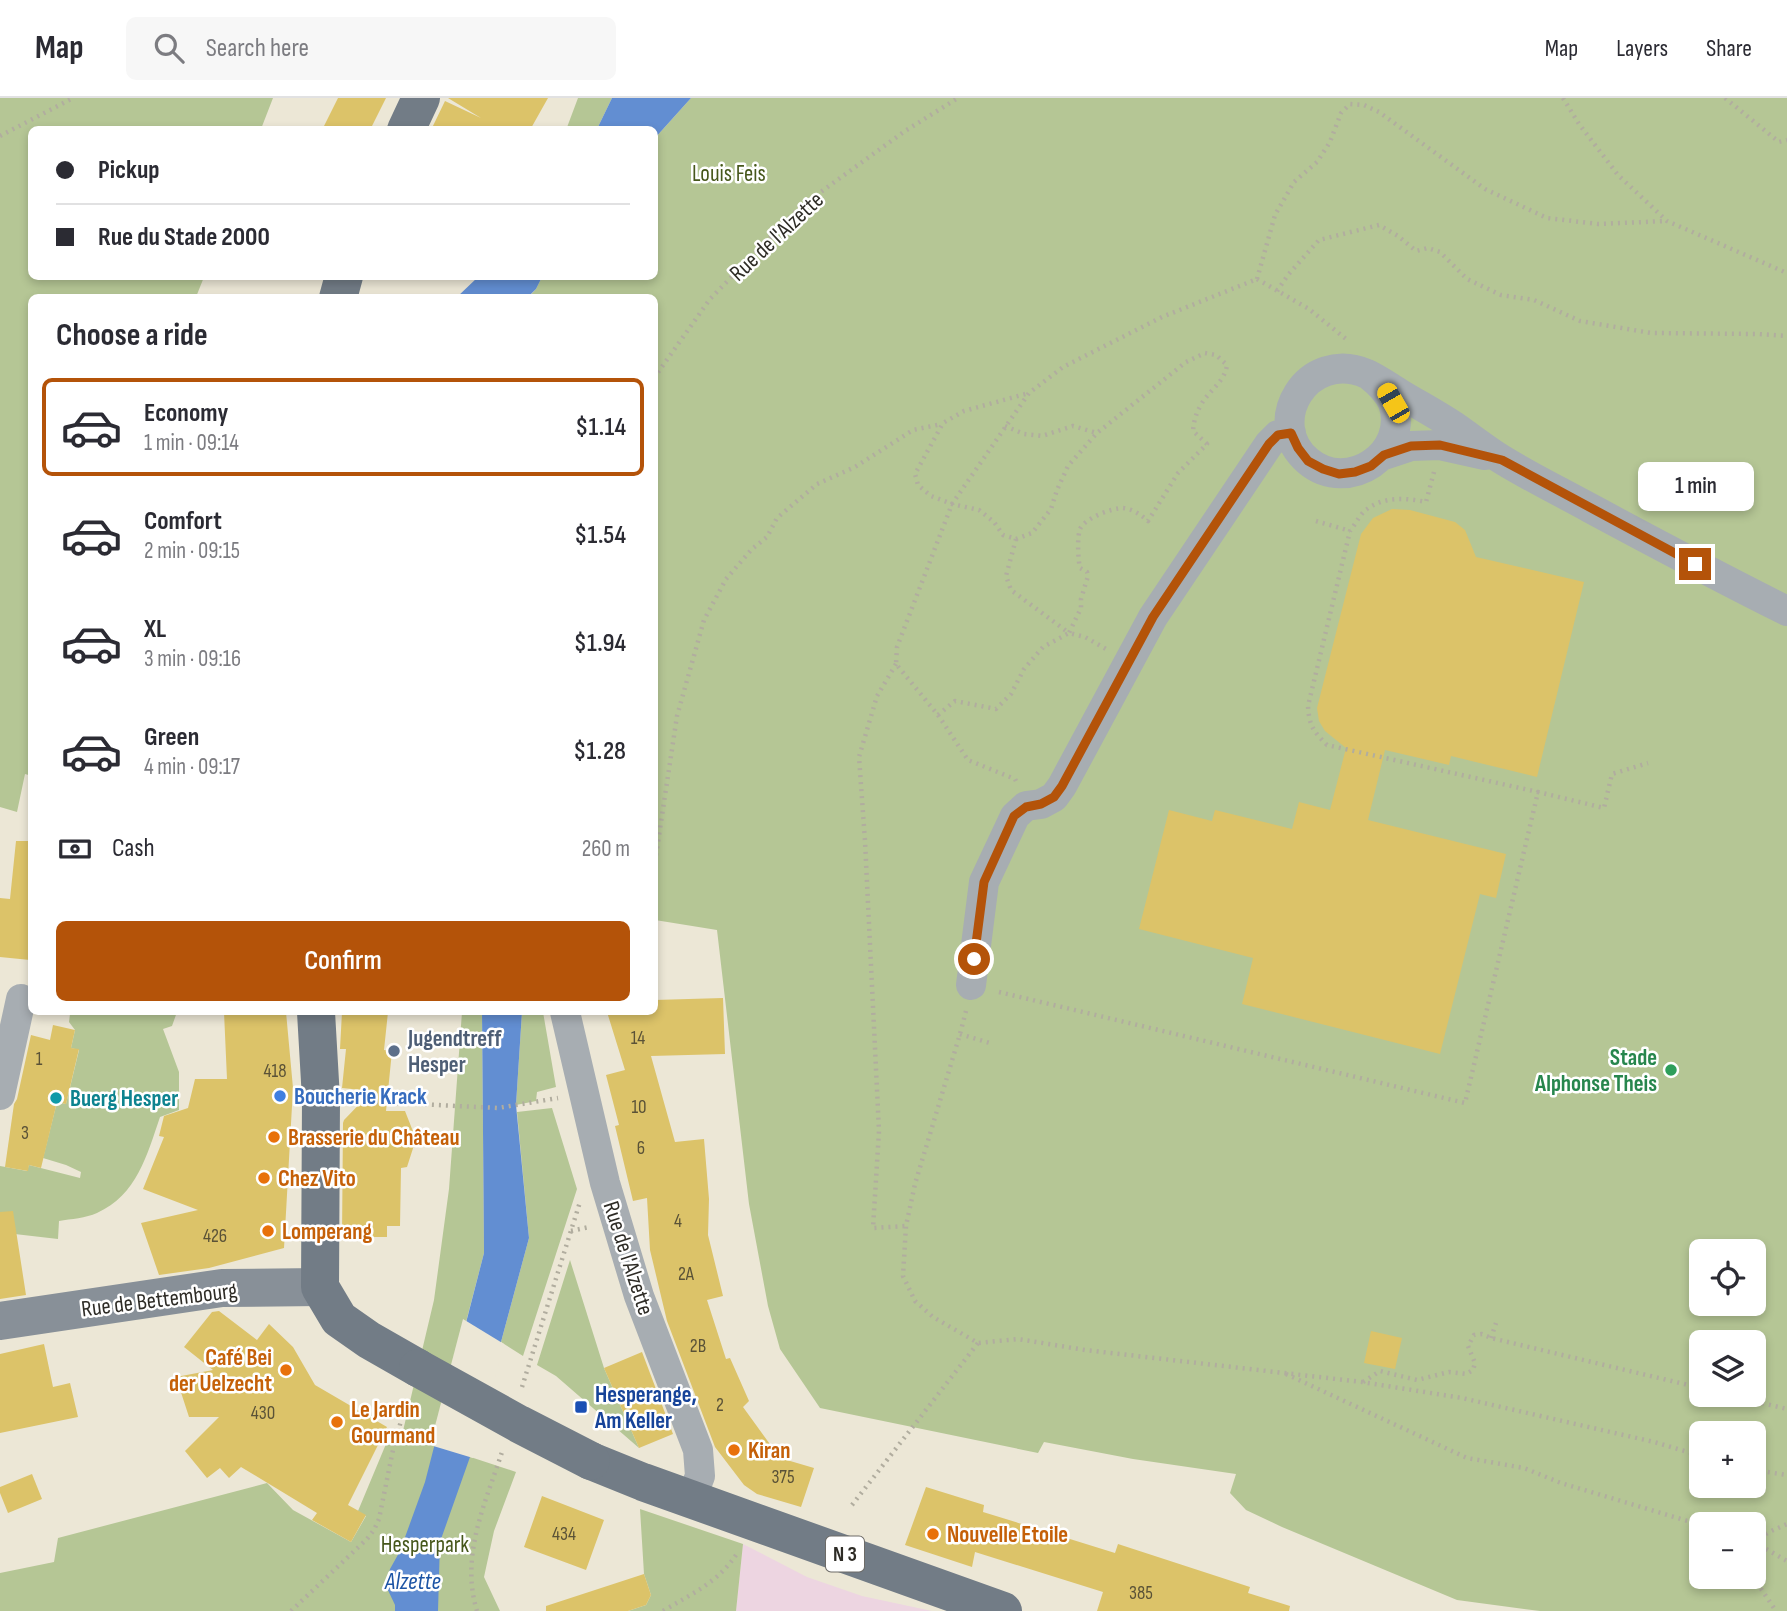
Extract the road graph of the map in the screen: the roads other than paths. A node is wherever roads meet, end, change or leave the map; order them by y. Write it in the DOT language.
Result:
graph roads {
  1 [pos="421,98"];
  2 [pos="408,126"];
  3 [pos="1370,375"];
  4 [pos="1291,433"];
  5 [pos="1384,455"];
  6 [pos="1502,460"];
  7 [pos="1787,611"];
  8 [pos="971,985"];
  9 [pos="17,998"];
  10 [pos="316,1015"];
  11 [pos="566,1015"];
  12 [pos="0,1095"];
  13 [pos="320,1287"];
  14 [pos="0,1321"];
  15 [pos="691,1499"];
  16 [pos="1003,1611"];
  1 -- 2 [label="main road"];
  3 -- 4 [label="street"];
  3 -- 5 [label="street"];
  3 -- 6 [label="street"];
  4 -- 5 [label="street"];
  4 -- 8 [label="street"];
  5 -- 6 [label="street"];
  6 -- 7 [label="street"];
  9 -- 12 [label="street"];
  10 -- 13 [label="main road"];
  11 -- 15 [label="street, Rue de l'Alzette"];
  13 -- 14 [label="main road, Rue de Bettembourg"];
  13 -- 15 [label="main road, N 3, bridge"];
  15 -- 16 [label="main road, N 3"];
}
